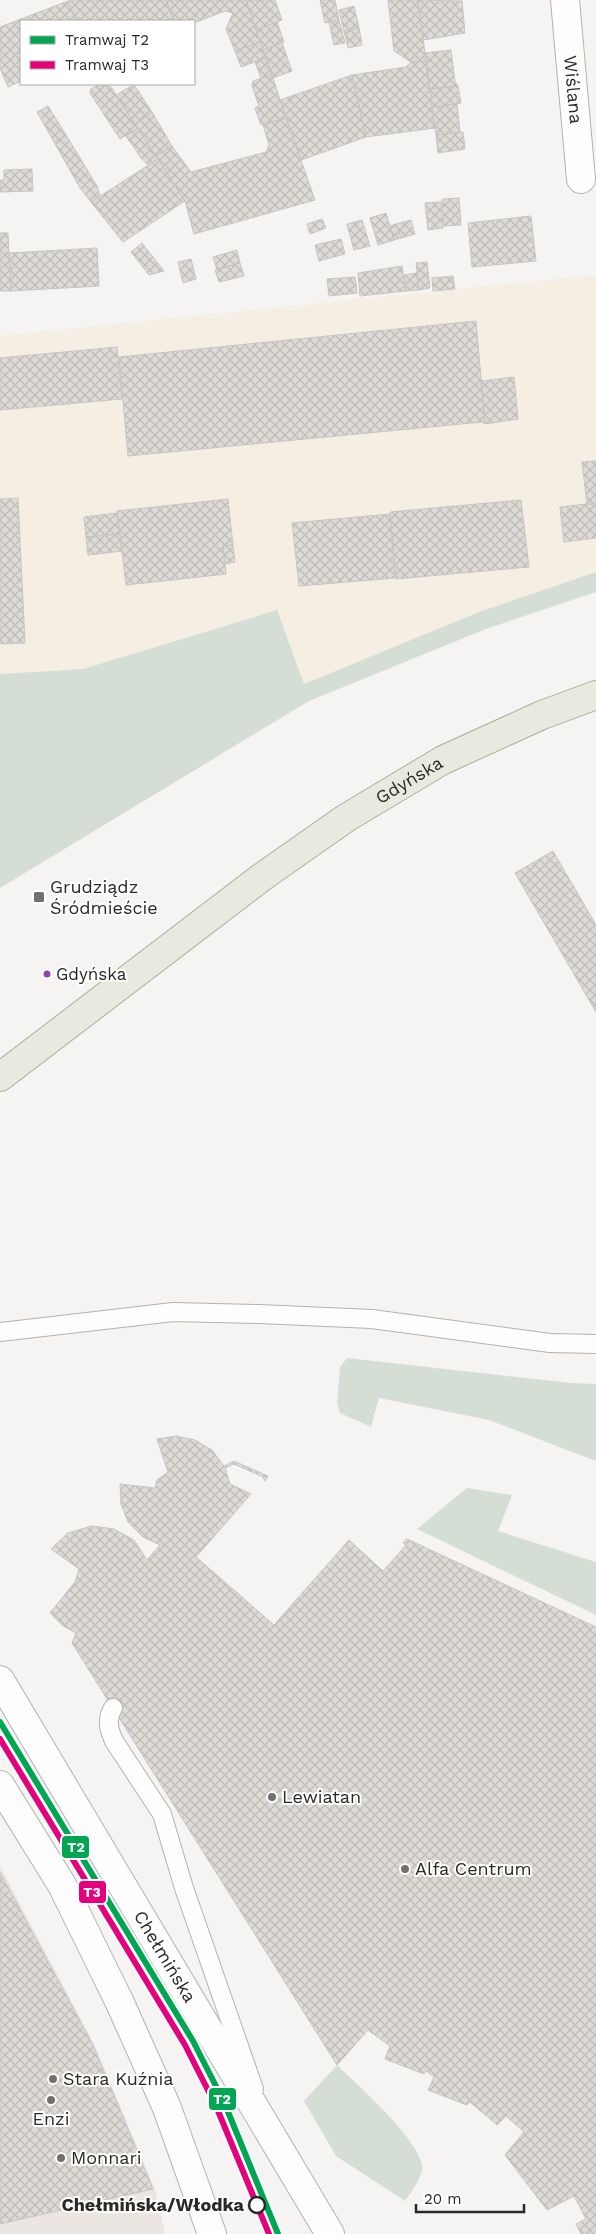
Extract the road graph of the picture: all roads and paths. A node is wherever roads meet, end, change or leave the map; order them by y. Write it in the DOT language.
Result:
graph roads {
  1 [pos="566,0"];
  2 [pos="581,179"];
  3 [pos="596,695"];
  4 [pos="0,1077"];
  5 [pos="0,1332"];
  6 [pos="596,1344"];
  7 [pos="0,1680"];
  8 [pos="113,1708"];
  9 [pos="0,1785"];
  10 [pos="269,2132"];
  11 [pos="212,2234"];
  12 [pos="330,2234"];
  1 -- 2 [label="main road, Wiślana"];
  3 -- 4 [label="main road, Gdyńska"];
  5 -- 6 [label="lane"];
  7 -- 10 [label="main road, Chełmińska"];
  8 -- 10 [label="lane"];
  9 -- 11 [label="main road"];
  10 -- 12 [label="main road, Chełmińska"];
}
